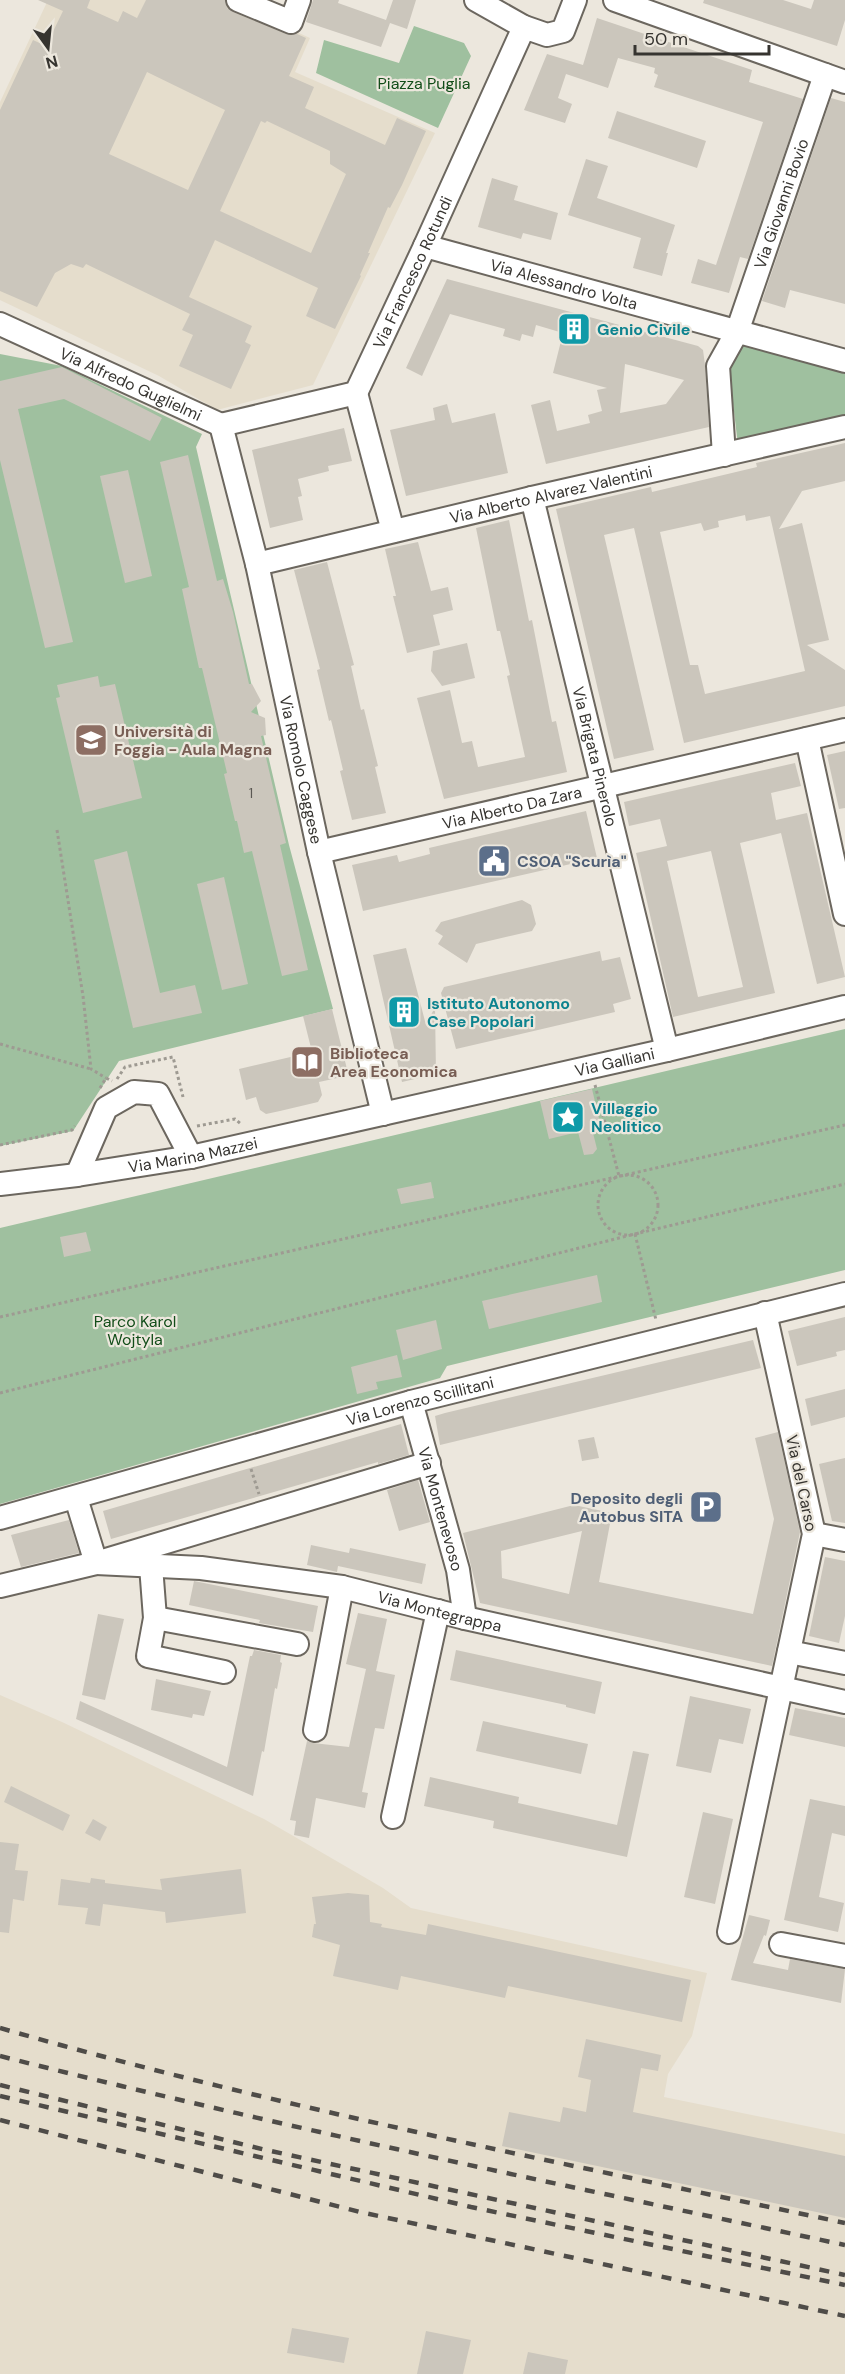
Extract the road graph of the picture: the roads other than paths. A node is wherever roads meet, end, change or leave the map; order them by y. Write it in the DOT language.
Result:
graph roads {
  1 [pos="238,0"];
  2 [pos="298,0"];
  3 [pos="476,0"];
  4 [pos="575,0"];
  5 [pos="615,0"];
  6 [pos="524,27"];
  7 [pos="835,79"];
  8 [pos="425,246"];
  9 [pos="0,324"];
  10 [pos="738,332"];
  11 [pos="0,335"];
  12 [pos="40,342"];
  13 [pos="845,361"];
  14 [pos="356,393"];
  15 [pos="221,426"];
  16 [pos="845,427"];
  17 [pos="724,455"];
  18 [pos="532,498"];
  19 [pos="393,531"];
  20 [pos="257,564"];
  21 [pos="845,730"];
  22 [pos="807,739"];
  23 [pos="602,786"];
  24 [pos="320,852"];
  25 [pos="845,914"];
  26 [pos="845,1007"];
  27 [pos="667,1050"];
  28 [pos="383,1114"];
  29 [pos="191,1157"];
  30 [pos="77,1175"];
  31 [pos="0,1184"];
  32 [pos="845,1294"];
  33 [pos="765,1313"];
  34 [pos="411,1402"];
  35 [pos="429,1463"];
  36 [pos="76,1498"];
  37 [pos="0,1518"];
  38 [pos="814,1534"];
  39 [pos="845,1540"];
  40 [pos="96,1563"];
  41 [pos="151,1566"];
  42 [pos="0,1586"];
  43 [pos="342,1587"];
  44 [pos="438,1611"];
  45 [pos="155,1618"];
  46 [pos="465,1618"];
  47 [pos="297,1644"];
  48 [pos="789,1652"];
  49 [pos="845,1664"];
  50 [pos="224,1672"];
  51 [pos="781,1689"];
  52 [pos="845,1702"];
  53 [pos="315,1730"];
  54 [pos="393,1817"];
  55 [pos="729,1932"];
  56 [pos="781,1944"];
  57 [pos="845,1956"];
  1 -- 2 [label="street"];
  3 -- 6 [label="street"];
  4 -- 6 [label="street"];
  5 -- 7 [label="street"];
  6 -- 8 [label="street, Via Francesco Rotundi"];
  7 -- 10 [label="street, Via Giovanni Bovio"];
  8 -- 10 [label="street, Via Alessandro Volta"];
  8 -- 14 [label="street, Via Francesco Rotundi"];
  9 -- 12 [label="street, Via Alfredo Guglielmi"];
  10 -- 13 [label="street, Via Alessandro Volta"];
  10 -- 17 [label="street, Via Giovanni Bovio"];
  11 -- 12 [label="street, Via Alfredo Guglielmi"];
  12 -- 15 [label="street, Via Alfredo Guglielmi"];
  14 -- 15 [label="street"];
  14 -- 19 [label="street"];
  15 -- 20 [label="street, Via Romolo Caggese"];
  16 -- 17 [label="street, Via Alberto Alvarez Valentini"];
  17 -- 18 [label="street, Via Alberto Alvarez Valentini"];
  18 -- 19 [label="street, Via Alberto Alvarez Valentini"];
  18 -- 23 [label="street, Via Brigata Pinerolo"];
  19 -- 20 [label="street, Via Alberto Alvarez Valentini"];
  20 -- 24 [label="street, Via Romolo Caggese"];
  21 -- 22 [label="street, Via Alberto Da Zara"];
  22 -- 23 [label="street, Via Alberto Da Zara"];
  22 -- 25 [label="street"];
  23 -- 24 [label="street, Via Alberto Da Zara"];
  23 -- 27 [label="street, Via Brigata Pinerolo"];
  24 -- 28 [label="street, Via Romolo Caggese"];
  26 -- 27 [label="street, Via Galliani"];
  27 -- 28 [label="street, Via Galliani"];
  28 -- 29 [label="street, Via Marina Mazzei"];
  29 -- 30 [label="street, Via Marina Mazzei"];
  29 -- 30 [label="street"];
  30 -- 31 [label="street, Via Marina Mazzei"];
  32 -- 33 [label="street, Via Lorenzo Scillitani"];
  33 -- 34 [label="street, Via Lorenzo Scillitani"];
  33 -- 38 [label="street, Via del Carso"];
  34 -- 35 [label="street, Via Montenevoso"];
  34 -- 36 [label="street, Via Lorenzo Scillitani"];
  35 -- 40 [label="street"];
  35 -- 46 [label="street, Via Montenevoso"];
  36 -- 37 [label="street, Via Lorenzo Scillitani"];
  36 -- 40 [label="street"];
  38 -- 39 [label="street"];
  38 -- 48 [label="street, Via del Carso"];
  40 -- 41 [label="street, Via Montegrappa"];
  40 -- 42 [label="street"];
  41 -- 43 [label="street, Via Montegrappa"];
  41 -- 45 [label="street"];
  43 -- 44 [label="street, Via Montegrappa"];
  43 -- 53 [label="street"];
  44 -- 46 [label="street, Via Montegrappa"];
  44 -- 54 [label="street"];
  45 -- 47 [label="street"];
  45 -- 50 [label="street"];
  46 -- 51 [label="street, Via Montegrappa"];
  48 -- 49 [label="street"];
  48 -- 51 [label="street, Via del Carso"];
  51 -- 52 [label="street, Via Montegrappa"];
  51 -- 55 [label="street, Via del Carso"];
  56 -- 57 [label="street"];
}
